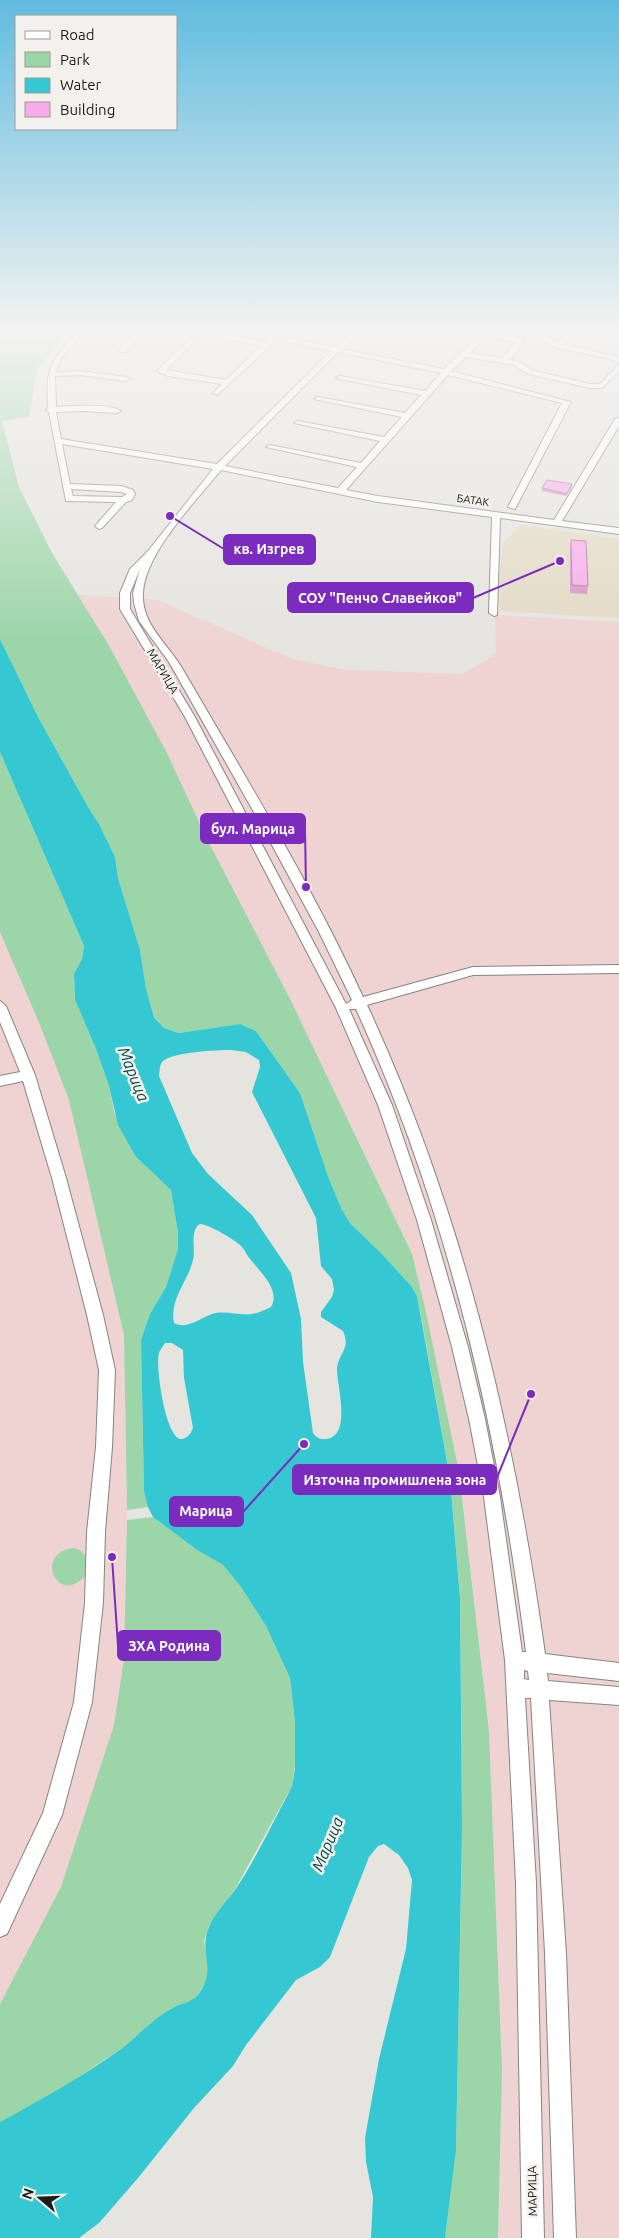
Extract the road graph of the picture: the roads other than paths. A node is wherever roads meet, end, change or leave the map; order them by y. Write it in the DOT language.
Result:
graph roads {
  1 [pos="57,437"];
  2 [pos="249,437"];
  3 [pos="373,437"];
  4 [pos="388,437"];
  5 [pos="548,437"];
  6 [pos="608,437"];
  7 [pos="386,440"];
  8 [pos="58,441"];
  9 [pos="270,447"];
  10 [pos="364,466"];
  11 [pos="219,467"];
  12 [pos="66,486"];
  13 [pos="340,492"];
  14 [pos="123,500"];
  15 [pos="512,507"];
  16 [pos="496,515"];
  17 [pos="556,523"];
  18 [pos="99,526"];
  19 [pos="619,532"];
  20 [pos="151,553"];
  21 [pos="494,613"];
  22 [pos="619,969"];
  23 [pos="360,1003"];
  24 [pos="0,1006"];
  25 [pos="342,1008"];
  26 [pos="28,1075"];
  27 [pos="0,1082"];
  28 [pos="514,1660"];
  29 [pos="536,1662"];
  30 [pos="619,1672"];
  31 [pos="515,1688"];
  32 [pos="539,1690"];
  33 [pos="619,1696"];
  34 [pos="0,1927"];
  35 [pos="533,2238"];
  36 [pos="565,2238"];
  1 -- 8 [label="street"];
  2 -- 11 [label="street, МАРИЦА"];
  3 -- 7 [label="street"];
  4 -- 7 [label="street"];
  5 -- 15 [label="street"];
  6 -- 17 [label="street"];
  7 -- 10 [label="street"];
  8 -- 11 [label="street, БАТАК"];
  8 -- 12 [label="street"];
  9 -- 10 [label="street"];
  10 -- 13 [label="street"];
  11 -- 13 [label="street, БАТАК"];
  11 -- 20 [label="street, МАРИЦА"];
  12 -- 14 [label="street"];
  12 -- 14 [label="street"];
  13 -- 16 [label="street, БАТАК"];
  14 -- 18 [label="street"];
  16 -- 17 [label="street, БАТАК"];
  16 -- 21 [label="street"];
  17 -- 19 [label="street, БАТАК"];
  20 -- 23 [label="street, МАРИЦА"];
  20 -- 25 [label="street, МАРИЦА"];
  22 -- 23 [label="street"];
  23 -- 25 [label="street"];
  23 -- 29 [label="street, МАРИЦА"];
  24 -- 26 [label="street"];
  25 -- 28 [label="street, МАРИЦА"];
  26 -- 27 [label="street"];
  26 -- 34 [label="street"];
  28 -- 29 [label="street"];
  28 -- 31 [label="street, МАРИЦА"];
  29 -- 30 [label="street"];
  29 -- 32 [label="street, МАРИЦА"];
  31 -- 32 [label="street"];
  31 -- 35 [label="street, МАРИЦА"];
  32 -- 33 [label="street"];
  32 -- 36 [label="street, МАРИЦА"];
}
